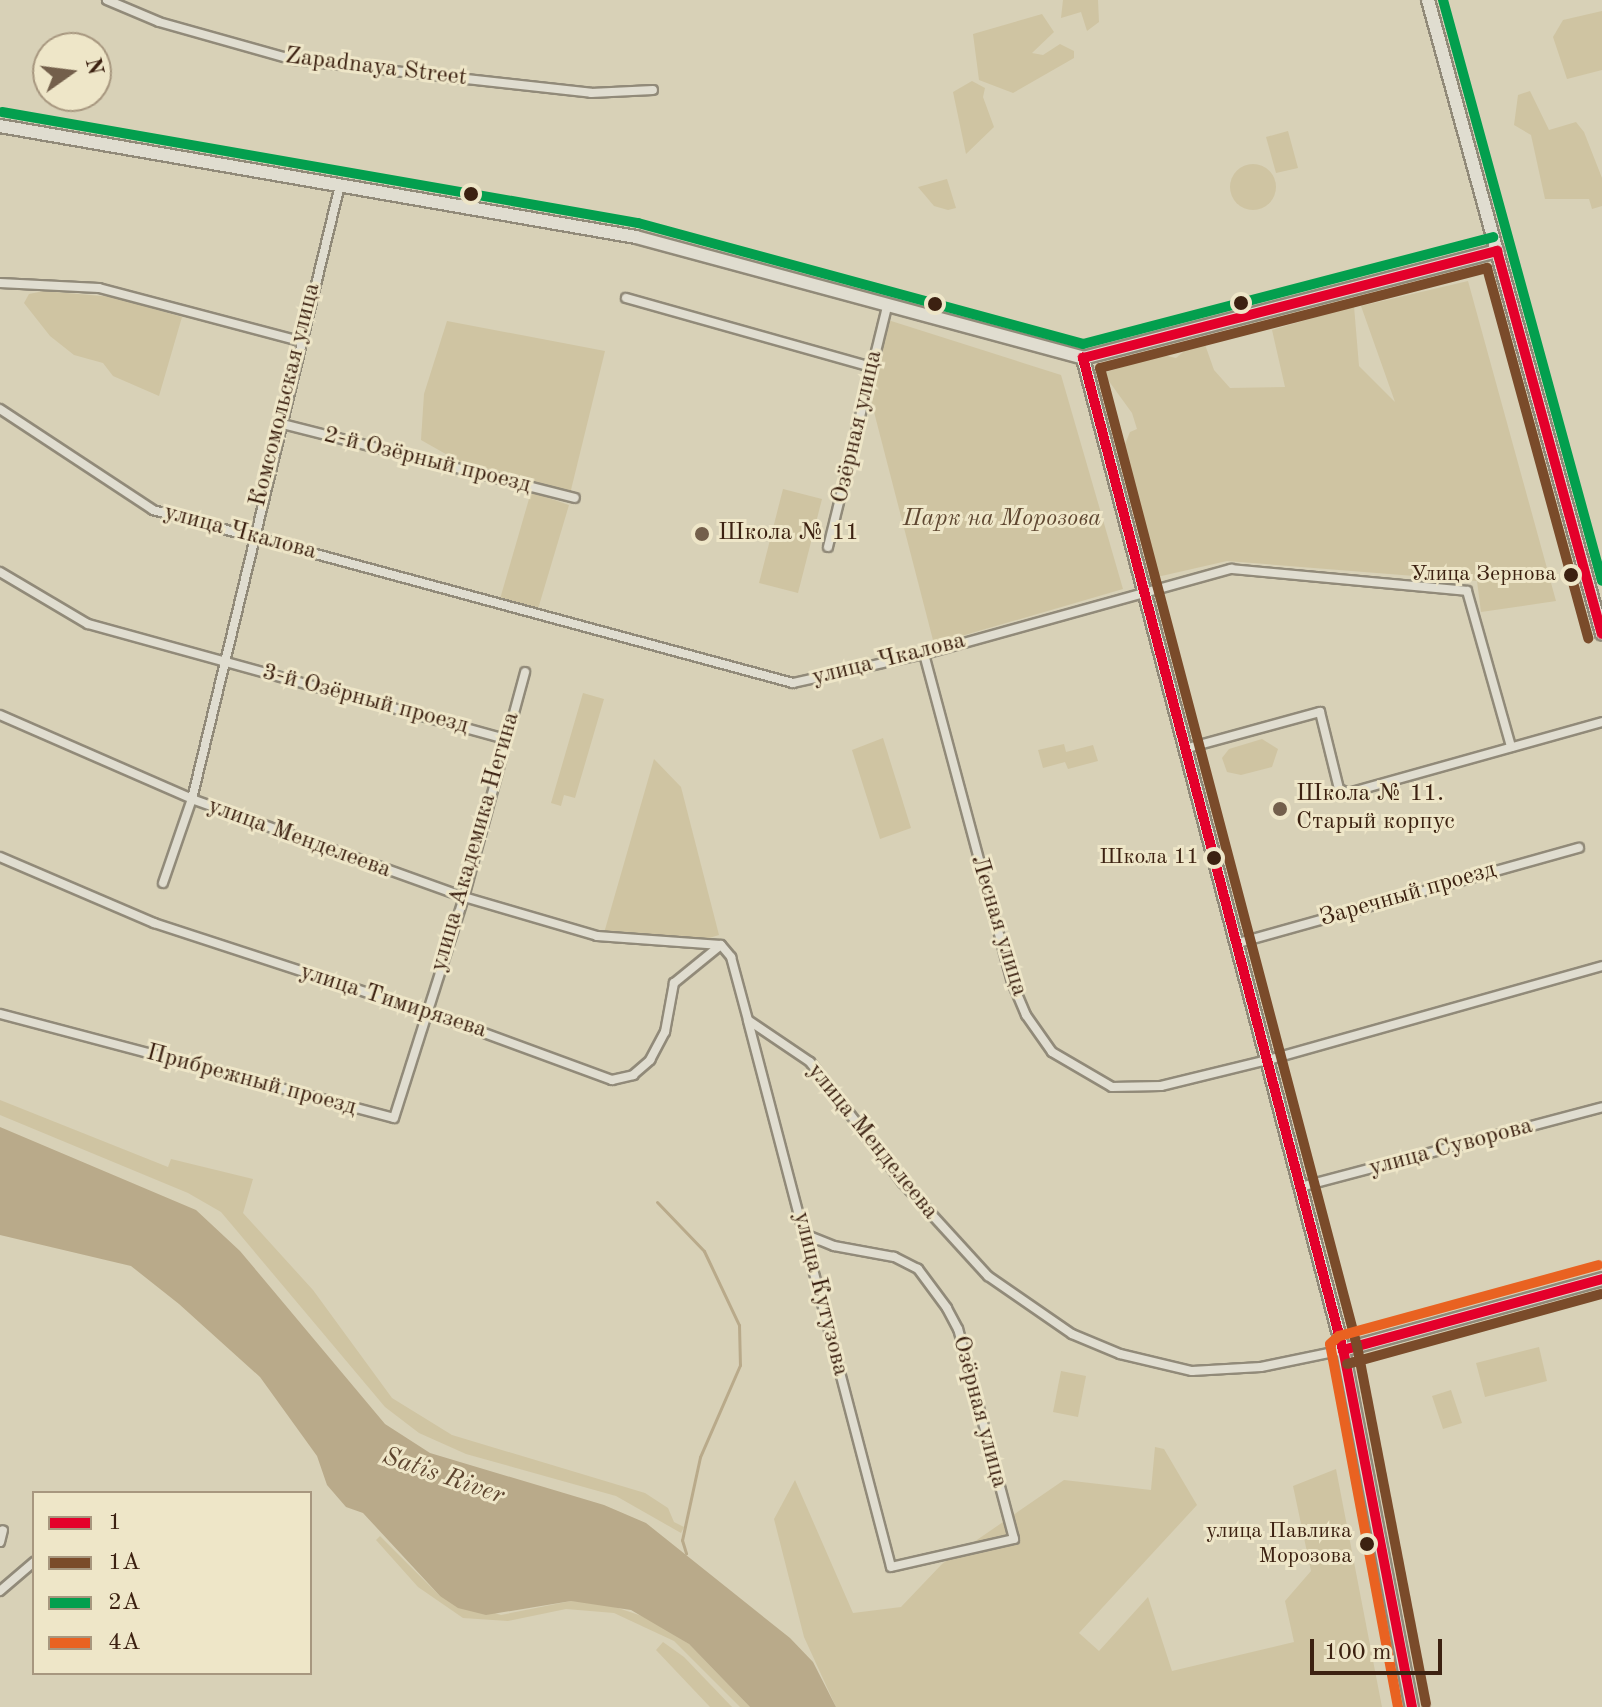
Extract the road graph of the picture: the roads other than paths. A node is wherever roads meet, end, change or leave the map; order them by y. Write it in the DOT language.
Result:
graph roads {
  1 [pos="107,0"];
  2 [pos="1428,0"];
  3 [pos="653,90"];
  4 [pos="0,126"];
  5 [pos="340,185"];
  6 [pos="1497,251"];
  7 [pos="0,283"];
  8 [pos="626,298"];
  9 [pos="887,307"];
  10 [pos="299,341"];
  11 [pos="1083,358"];
  12 [pos="872,367"];
  13 [pos="0,409"];
  14 [pos="279,423"];
  15 [pos="575,498"];
  16 [pos="252,537"];
  17 [pos="828,547"];
  18 [pos="0,572"];
  19 [pos="1144,591"];
  20 [pos="1602,634"];
  21 [pos="924,654"];
  22 [pos="225,662"];
  23 [pos="525,672"];
  24 [pos="0,715"];
  25 [pos="1602,722"];
  26 [pos="506,739"];
  27 [pos="1511,747"];
  28 [pos="1188,748"];
  29 [pos="192,799"];
  30 [pos="1579,848"];
  31 [pos="0,857"];
  32 [pos="163,883"];
  33 [pos="464,897"];
  34 [pos="1238,943"];
  35 [pos="721,945"];
  36 [pos="1602,966"];
  37 [pos="427,1012"];
  38 [pos="0,1014"];
  39 [pos="748,1020"];
  40 [pos="1268,1060"];
  41 [pos="1602,1107"];
  42 [pos="1300,1187"];
  43 [pos="805,1234"];
  44 [pos="1602,1279"];
  45 [pos="1343,1350"];
  46 [pos="3,1530"];
  47 [pos="0,1542"];
  48 [pos="32,1564"];
  49 [pos="891,1567"];
  50 [pos="0,1591"];
  51 [pos="1412,1707"];
  1 -- 3 [label="street, Zapadnaya Street"];
  2 -- 6 [label="street"];
  4 -- 5 [label="street"];
  5 -- 9 [label="street"];
  5 -- 10 [label="street, Комсомольская улица"];
  6 -- 11 [label="street"];
  6 -- 20 [label="street"];
  7 -- 10 [label="street"];
  8 -- 12 [label="street"];
  9 -- 11 [label="street"];
  9 -- 12 [label="street, Озёрная улица"];
  10 -- 14 [label="street, Комсомольская улица"];
  11 -- 19 [label="street"];
  12 -- 17 [label="street, Озёрная улица"];
  13 -- 16 [label="street, улица Чкалова"];
  14 -- 15 [label="street, 2-й Озёрный проезд"];
  14 -- 16 [label="street, Комсомольская улица"];
  16 -- 21 [label="street, улица Чкалова"];
  16 -- 22 [label="street, Комсомольская улица"];
  18 -- 22 [label="street, 3-й Озёрный проезд"];
  19 -- 21 [label="street, улица Чкалова"];
  19 -- 27 [label="street, улица Чкалова"];
  19 -- 28 [label="street"];
  21 -- 40 [label="street, Лесная улица"];
  22 -- 26 [label="street, 3-й Озёрный проезд"];
  22 -- 29 [label="street, Комсомольская улица"];
  23 -- 26 [label="street, улица Академика Негина"];
  24 -- 29 [label="street, улица Менделеева"];
  25 -- 27 [label="street"];
  26 -- 33 [label="street, улица Академика Негина"];
  27 -- 28 [label="street"];
  28 -- 34 [label="street"];
  29 -- 32 [label="street, Комсомольская улица"];
  29 -- 33 [label="street, улица Менделеева"];
  30 -- 34 [label="street, Заречный проезд"];
  31 -- 37 [label="street, улица Тимирязева"];
  33 -- 35 [label="street, улица Менделеева"];
  33 -- 37 [label="street, улица Академика Негина"];
  34 -- 40 [label="street"];
  35 -- 37 [label="street, улица Тимирязева"];
  35 -- 39 [label="street"];
  36 -- 40 [label="street, Лесная улица"];
  37 -- 38 [label="street, Прибрежный проезд"];
  39 -- 43 [label="street, улица Кутузова"];
  39 -- 45 [label="street, улица Менделеева"];
  40 -- 42 [label="street"];
  41 -- 42 [label="street, улица Суворова"];
  42 -- 45 [label="street"];
  43 -- 49 [label="street, улица Кутузова"];
  43 -- 49 [label="street, Озёрная улица"];
  44 -- 45 [label="street, улица Менделеева"];
  45 -- 51 [label="street"];
  46 -- 47 [label="street"];
  48 -- 50 [label="street"];
}
